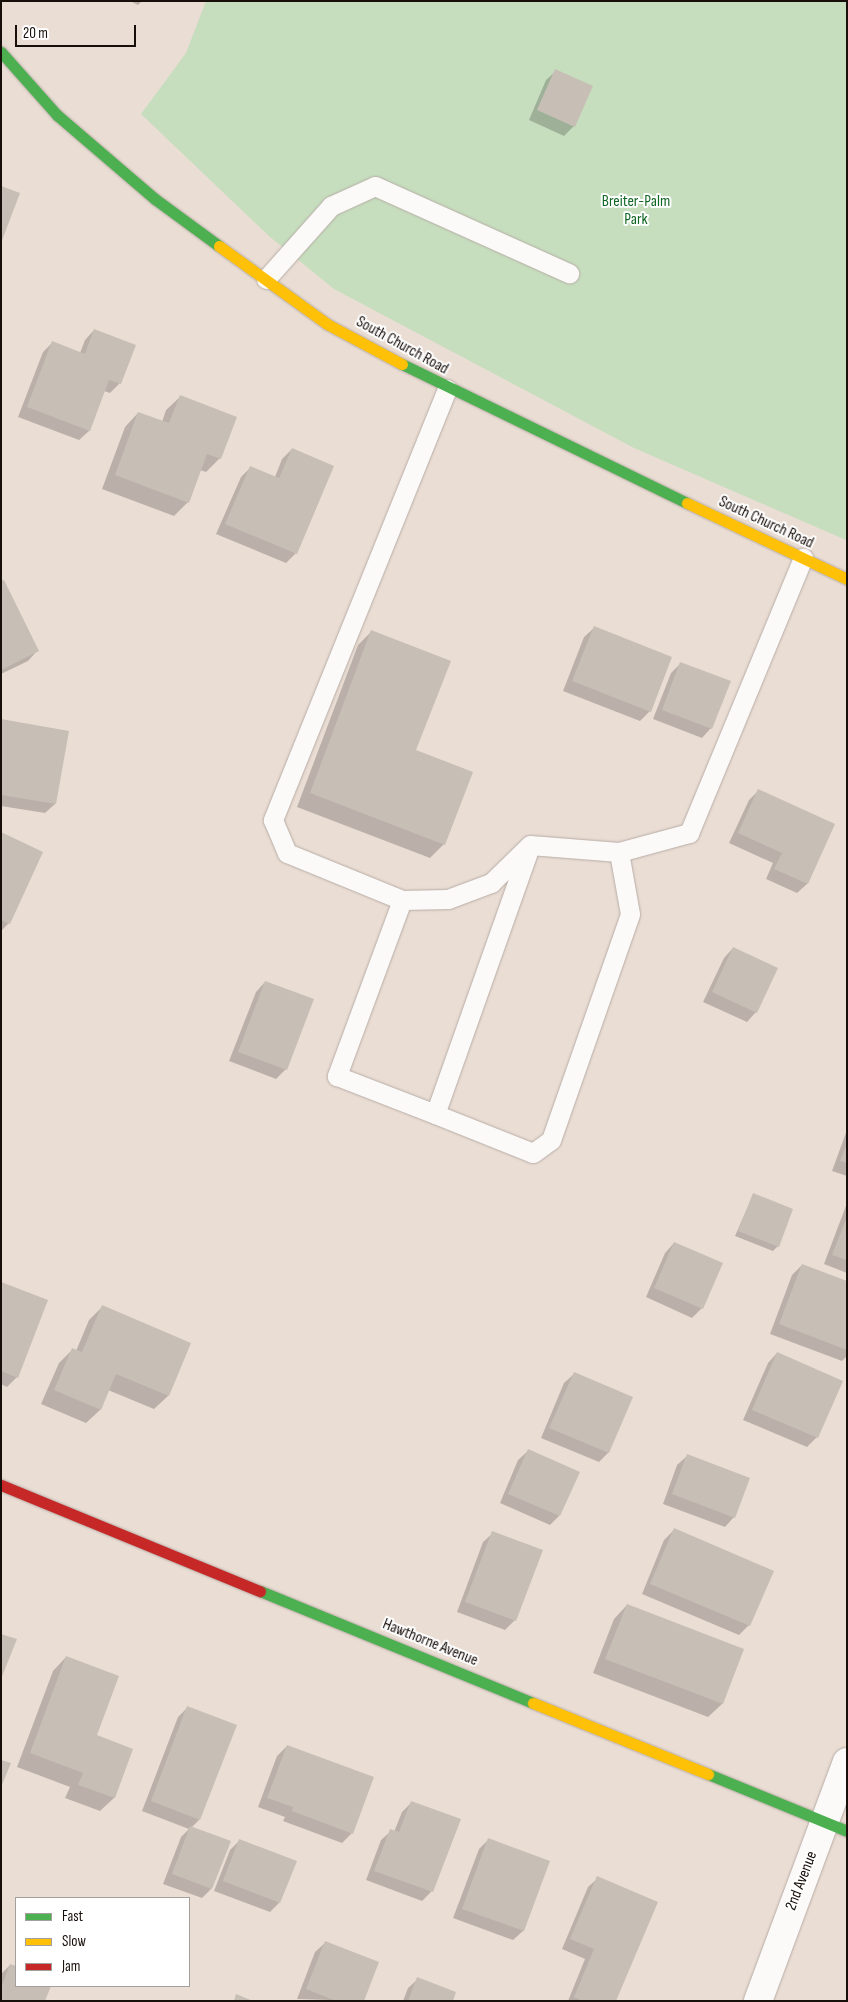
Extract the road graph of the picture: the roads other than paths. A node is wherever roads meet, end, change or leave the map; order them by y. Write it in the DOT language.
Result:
graph roads {
  1 [pos="1,52"];
  2 [pos="569,273"];
  3 [pos="266,279"];
  4 [pos="447,389"];
  5 [pos="803,558"];
  6 [pos="847,579"];
  7 [pos="530,845"];
  8 [pos="620,852"];
  9 [pos="402,900"];
  10 [pos="435,1114"];
  11 [pos="1,1485"];
  12 [pos="847,1762"];
  13 [pos="836,1826"];
  14 [pos="758,2001"];
  1 -- 3 [label="street, South Church Road"];
  2 -- 3 [label="lane"];
  3 -- 4 [label="street, South Church Road"];
  4 -- 5 [label="street, South Church Road"];
  4 -- 9 [label="lane"];
  5 -- 6 [label="street, South Church Road"];
  5 -- 8 [label="lane"];
  7 -- 8 [label="lane"];
  7 -- 9 [label="lane"];
  7 -- 10 [label="lane"];
  8 -- 10 [label="lane"];
  9 -- 10 [label="lane"];
  11 -- 13 [label="street, Hawthorne Avenue"];
  12 -- 13 [label="street, 2nd Avenue"];
  13 -- 14 [label="street, 2nd Avenue"];
}
